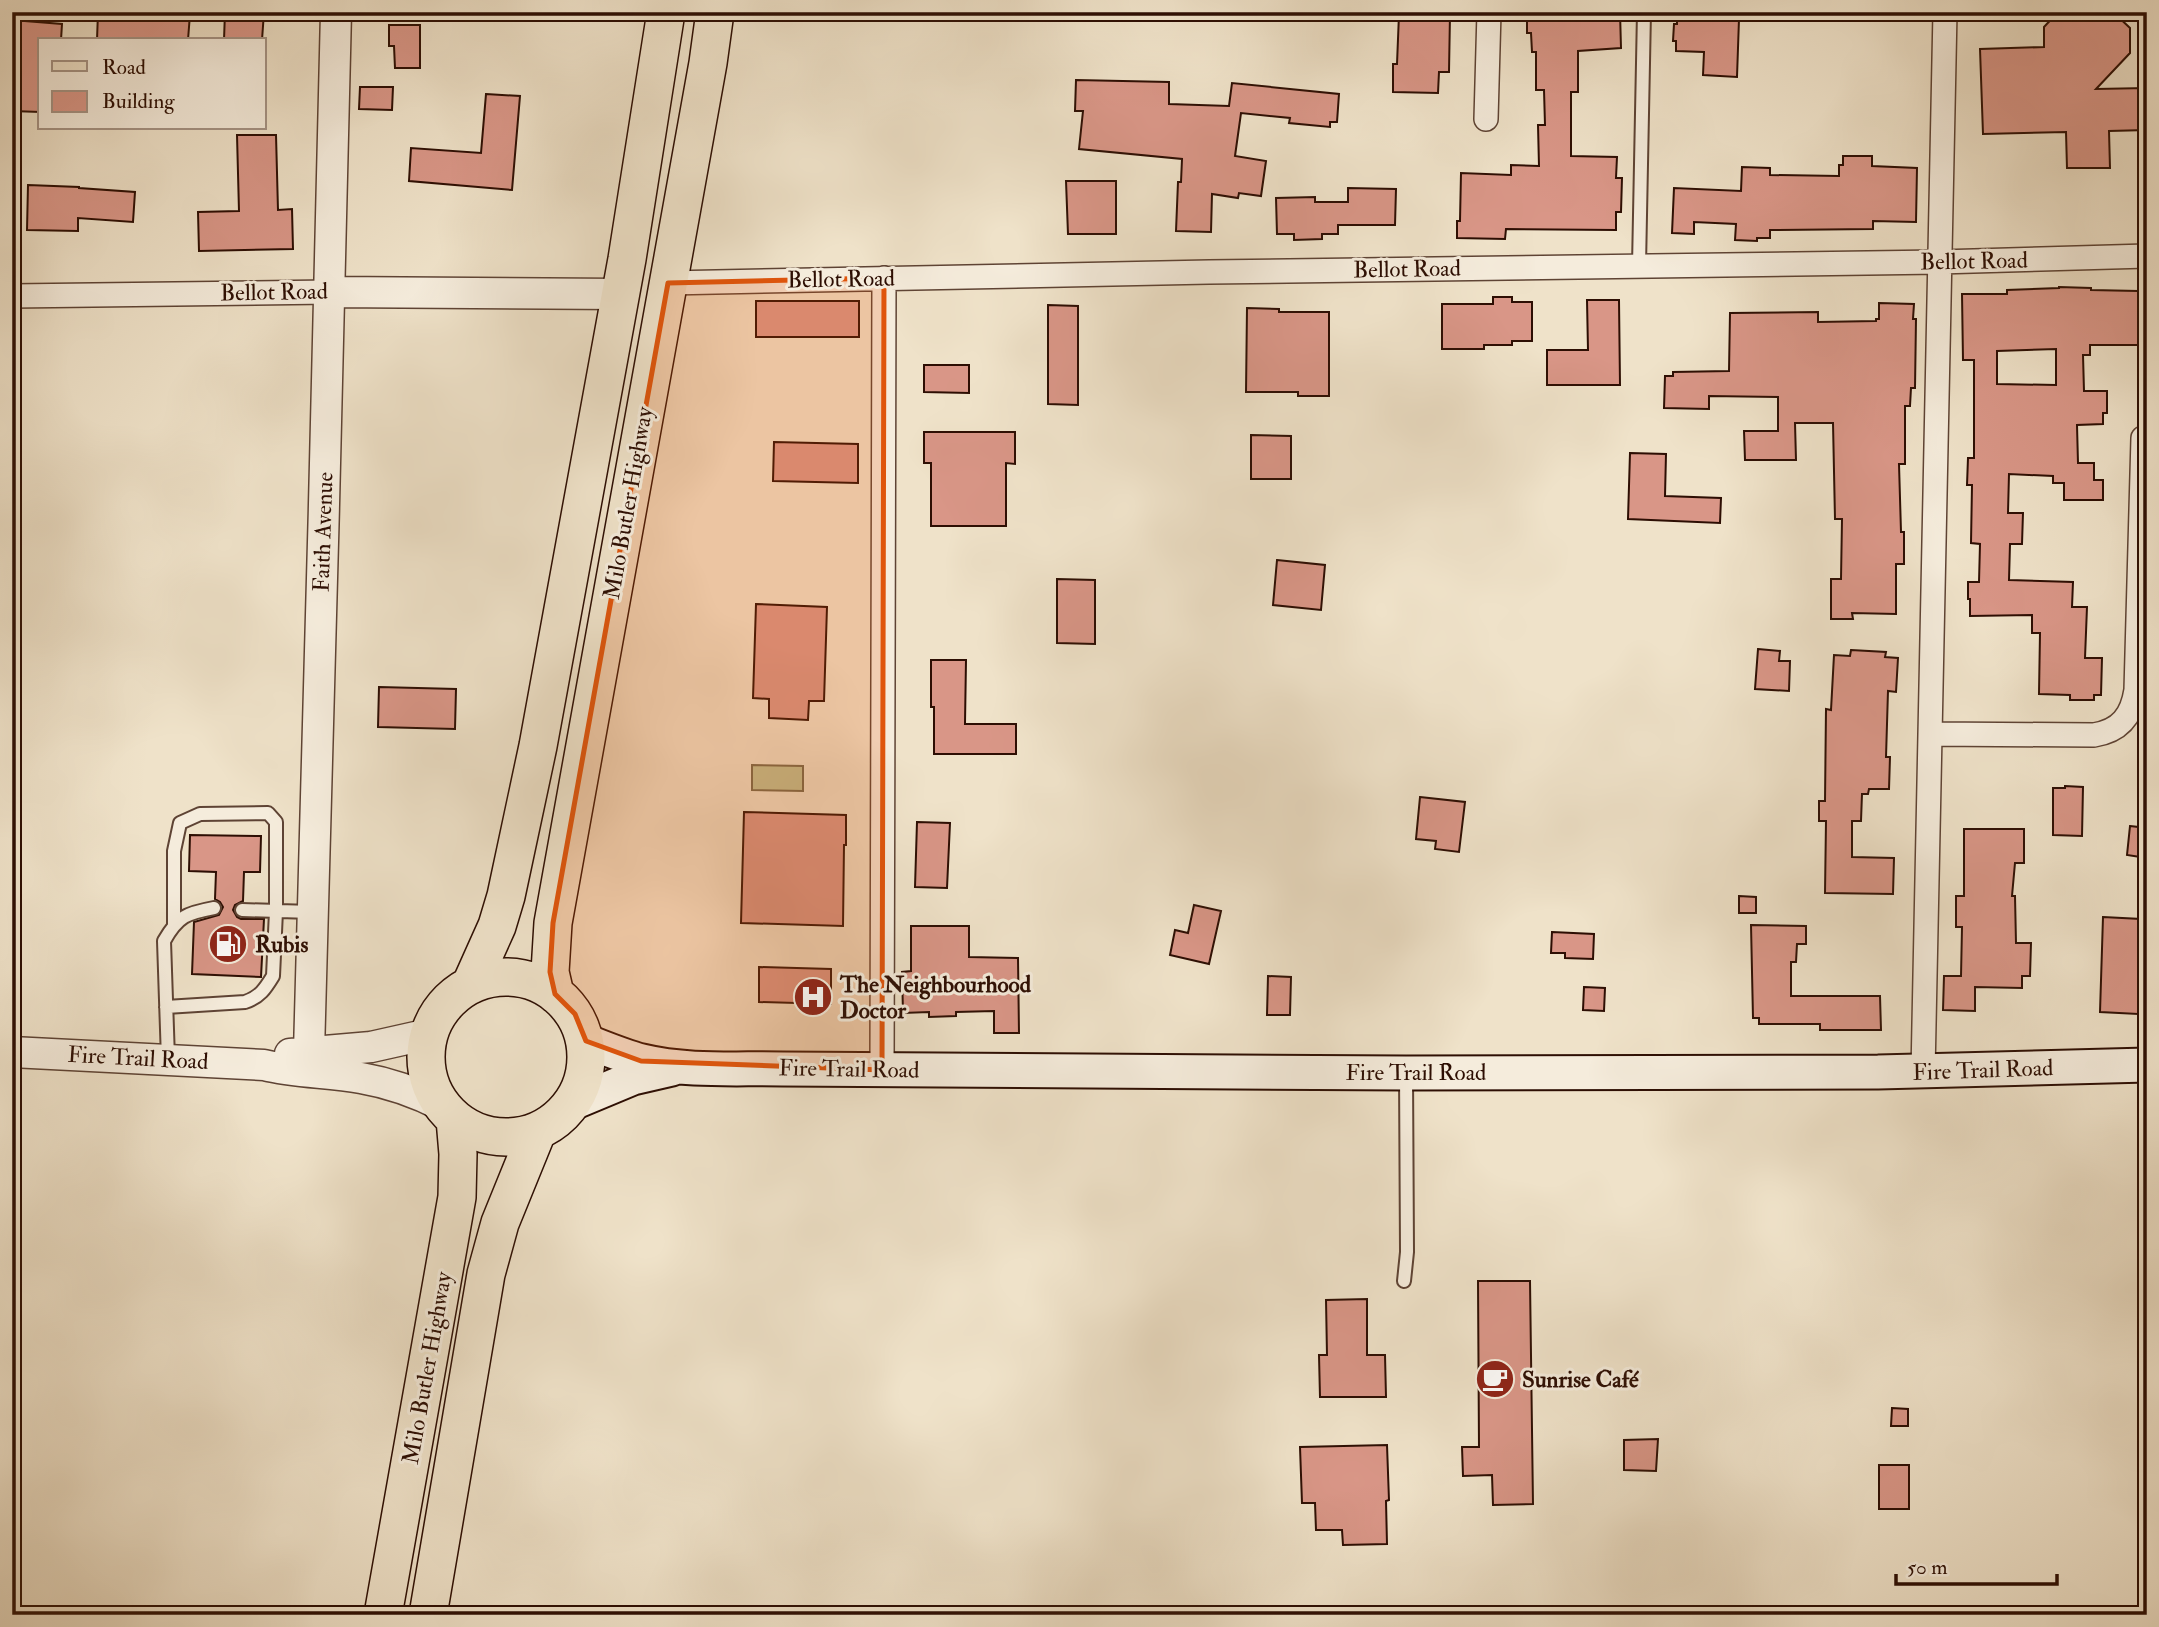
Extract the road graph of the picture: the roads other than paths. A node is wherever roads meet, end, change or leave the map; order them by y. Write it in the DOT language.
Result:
graph roads {
  1 [pos="336,12"];
  2 [pos="666,12"];
  3 [pos="715,12"];
  4 [pos="1489,12"];
  5 [pos="1644,12"];
  6 [pos="1945,12"];
  7 [pos="1486,119"];
  8 [pos="2147,257"];
  9 [pos="1939,262"];
  10 [pos="1639,266"];
  11 [pos="884,278"];
  12 [pos="668,283"];
  13 [pos="331,292"];
  14 [pos="620,294"];
  15 [pos="12,296"];
  16 [pos="2143,438"];
  17 [pos="1930,734"];
  18 [pos="214,908"];
  19 [pos="242,910"];
  20 [pos="276,911"];
  21 [pos="313,912"];
  22 [pos="174,924"];
  23 [pos="471,984"];
  24 [pos="555,994"];
  25 [pos="166,1007"];
  26 [pos="429,1034"];
  27 [pos="586,1041"];
  28 [pos="12,1052"];
  29 [pos="309,1052"];
  30 [pos="168,1060"];
  31 [pos="264,1065"];
  32 [pos="2147,1065"];
  33 [pos="684,1066"];
  34 [pos="882,1070"];
  35 [pos="1923,1072"];
  36 [pos="1406,1073"];
  37 [pos="573,1103"];
  38 [pos="449,1113"];
  39 [pos="537,1132"];
  40 [pos="1404,1281"];
  41 [pos="383,1615"];
  42 [pos="428,1615"];
  1 -- 13 [label="street, Faith Avenue"];
  2 -- 14 [label="main road, Milo Butler Highway"];
  3 -- 12 [label="main road, Milo Butler Highway"];
  4 -- 7 [label="street"];
  5 -- 10 [label="lane"];
  6 -- 9 [label="street"];
  8 -- 9 [label="street, Bellot Road"];
  9 -- 10 [label="street, Bellot Road"];
  9 -- 17 [label="street"];
  10 -- 11 [label="street, Bellot Road"];
  11 -- 12 [label="street, Bellot Road"];
  11 -- 34 [label="street"];
  12 -- 24 [label="main road, Milo Butler Highway"];
  13 -- 14 [label="street, Bellot Road"];
  13 -- 15 [label="street, Bellot Road"];
  13 -- 21 [label="street, Faith Avenue"];
  14 -- 23 [label="main road, Milo Butler Highway"];
  16 -- 17 [label="street"];
  17 -- 35 [label="street"];
  18 -- 22 [label="lane"];
  19 -- 20 [label="lane"];
  20 -- 21 [label="lane"];
  20 -- 22 [label="lane"];
  20 -- 25 [label="lane"];
  21 -- 29 [label="street, Faith Avenue"];
  22 -- 25 [label="lane"];
  23 -- 24 [label="main road"];
  23 -- 26 [label="main road"];
  24 -- 27 [label="main road"];
  25 -- 30 [label="lane"];
  26 -- 29 [label="street, Fire Trail Road"];
  26 -- 38 [label="main road"];
  27 -- 33 [label="main road, Fire Trail Road"];
  27 -- 37 [label="main road"];
  28 -- 30 [label="street, Fire Trail Road"];
  29 -- 31 [label="street, Fire Trail Road"];
  30 -- 31 [label="street, Fire Trail Road"];
  31 -- 38 [label="street, Fire Trail Road"];
  32 -- 35 [label="main road, Fire Trail Road"];
  33 -- 34 [label="main road, Fire Trail Road"];
  33 -- 37 [label="main road, Fire Trail Road"];
  34 -- 36 [label="main road, Fire Trail Road"];
  35 -- 36 [label="main road, Fire Trail Road"];
  36 -- 40 [label="lane"];
  37 -- 39 [label="main road"];
  38 -- 39 [label="main road"];
  38 -- 41 [label="main road, Milo Butler Highway"];
  39 -- 42 [label="main road, Milo Butler Highway"];
}
